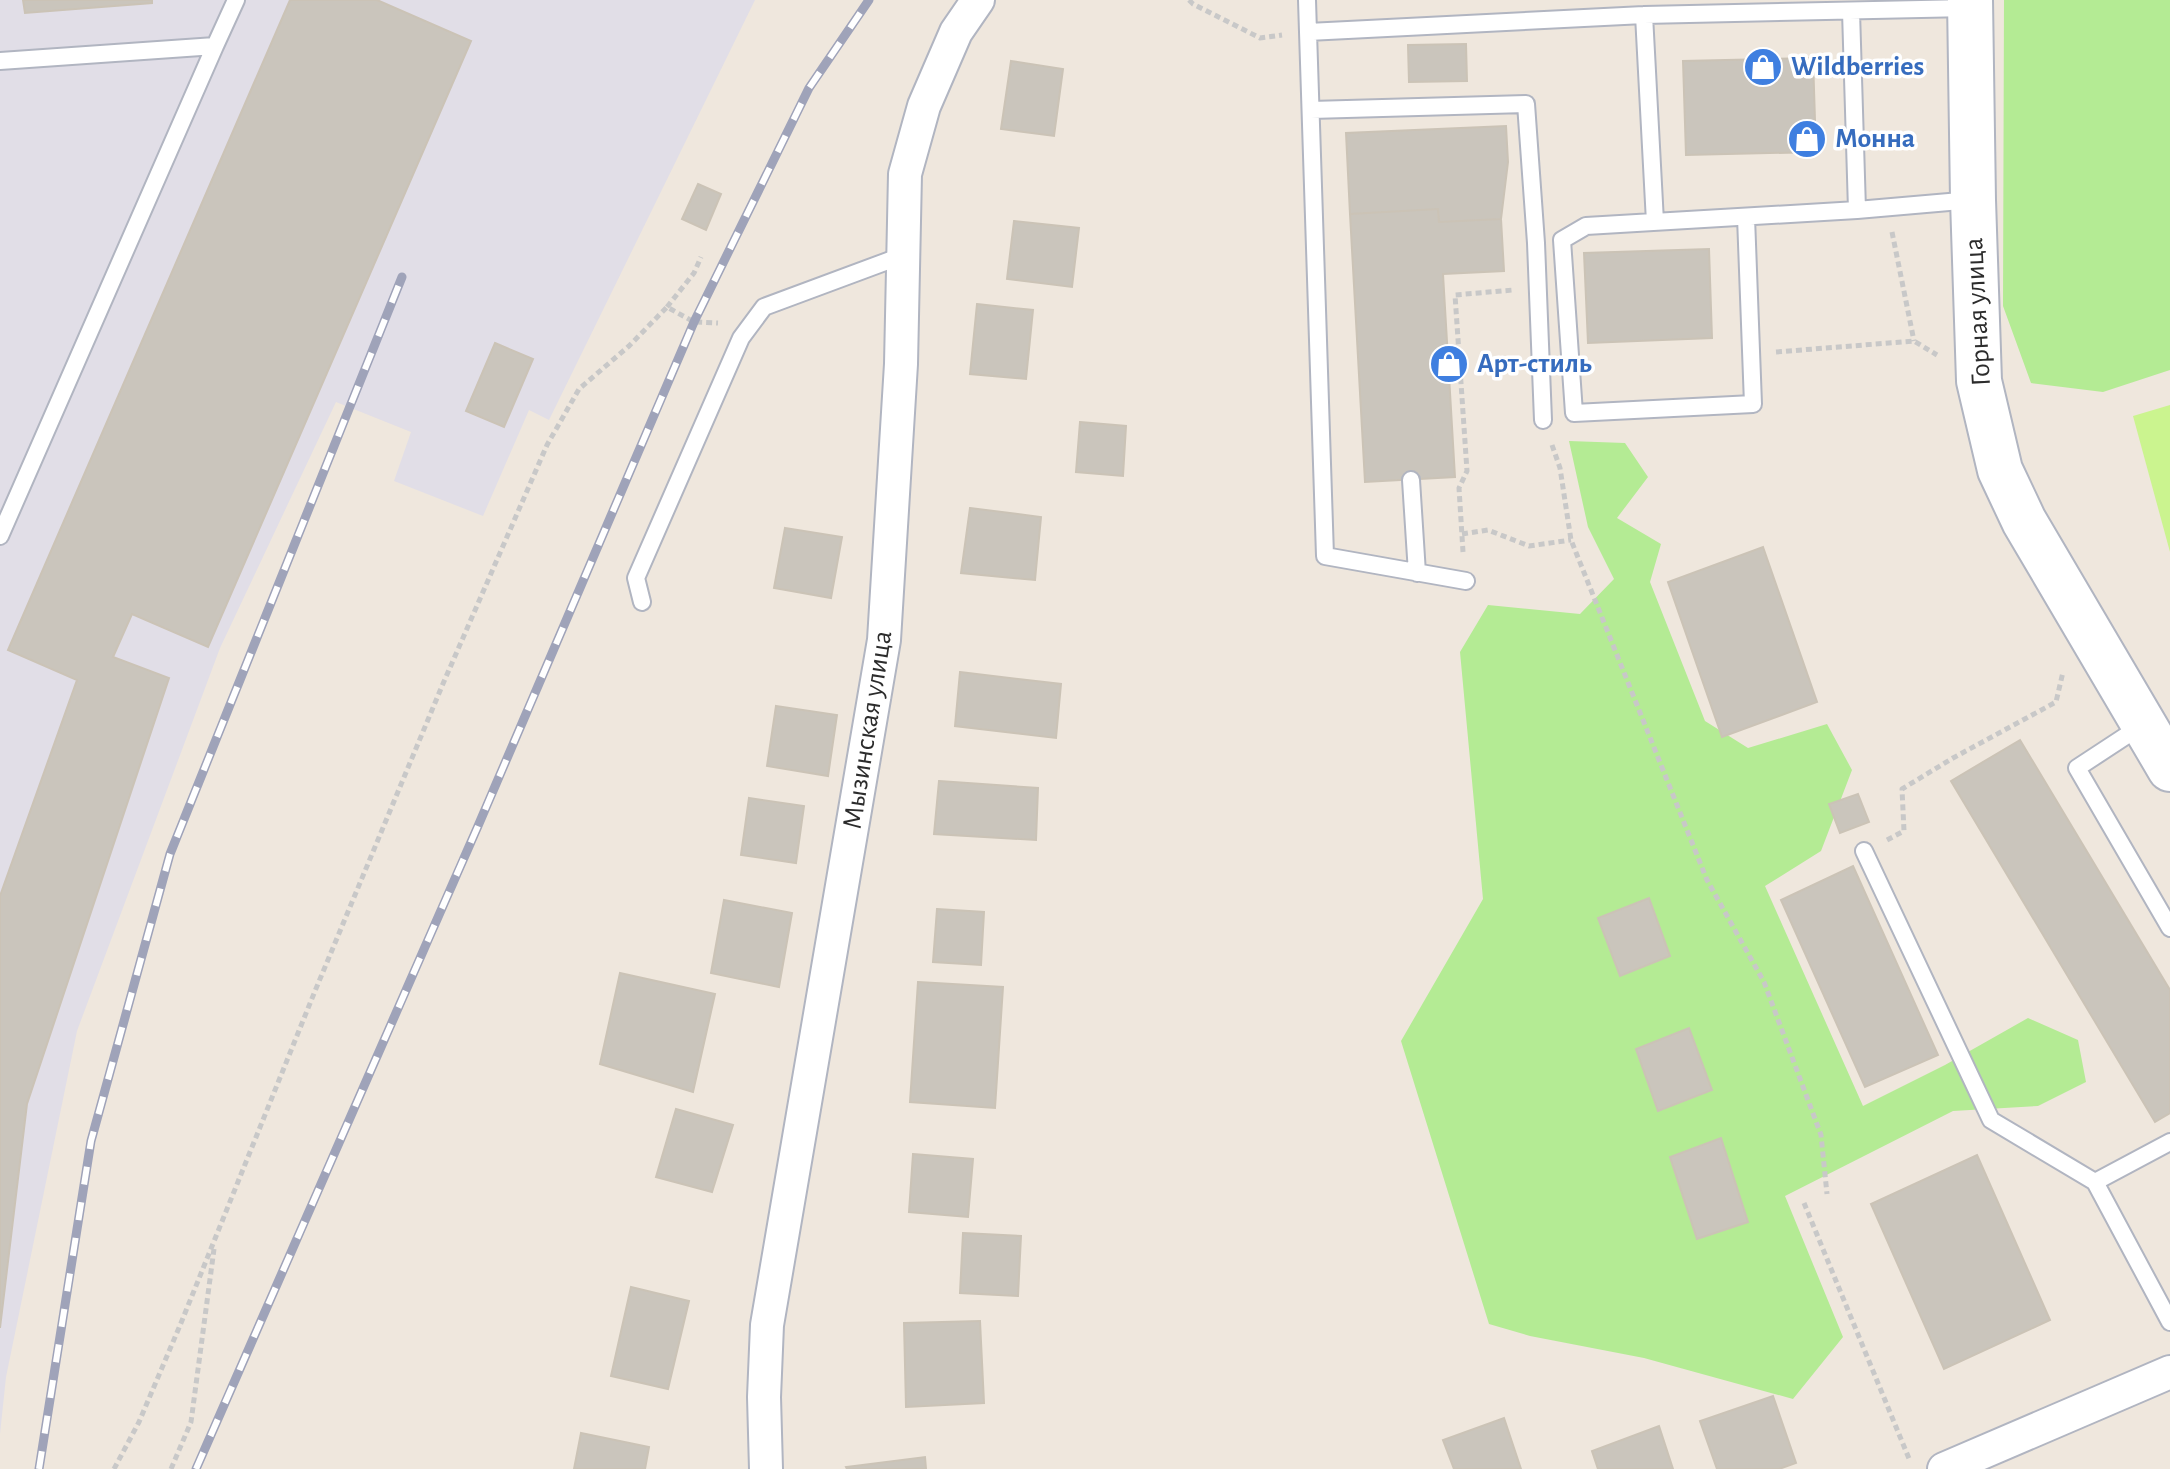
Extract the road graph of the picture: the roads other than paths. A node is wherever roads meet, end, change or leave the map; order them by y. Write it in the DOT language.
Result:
graph roads {
  1 [pos="236,0"];
  2 [pos="978,0"];
  3 [pos="1307,0"];
  4 [pos="1576,0"];
  5 [pos="1970,4"];
  6 [pos="1851,11"];
  7 [pos="1644,15"];
  8 [pos="1577,18"];
  9 [pos="1308,32"];
  10 [pos="215,46"];
  11 [pos="0,61"];
  12 [pos="1311,110"];
  13 [pos="1973,200"];
  14 [pos="1857,210"];
  15 [pos="1746,217"];
  16 [pos="1655,222"];
  17 [pos="904,255"];
  18 [pos="1543,420"];
  19 [pos="1411,480"];
  20 [pos="0,536"];
  21 [pos="1417,573"];
  22 [pos="1466,581"];
  23 [pos="642,602"];
  24 [pos="2143,725"];
  25 [pos="2169,766"];
  26 [pos="1864,851"];
  27 [pos="2170,928"];
  28 [pos="2170,1142"];
  29 [pos="2095,1182"];
  30 [pos="2170,1322"];
  31 [pos="2170,1372"];
  32 [pos="766,1469"];
  33 [pos="1944,1469"];
  1 -- 10 [label="lane"];
  2 -- 17 [label="street, Мызинская улица"];
  3 -- 9 [label="lane"];
  4 -- 8 [label="lane"];
  5 -- 6 [label="lane"];
  5 -- 13 [label="main road, Горная улица"];
  6 -- 7 [label="lane"];
  6 -- 14 [label="lane"];
  7 -- 8 [label="lane"];
  7 -- 16 [label="lane"];
  8 -- 9 [label="lane"];
  9 -- 12 [label="lane"];
  10 -- 11 [label="lane"];
  10 -- 20 [label="lane"];
  12 -- 18 [label="lane"];
  12 -- 21 [label="lane"];
  13 -- 14 [label="lane"];
  13 -- 24 [label="main road, Горная улица"];
  14 -- 15 [label="lane"];
  15 -- 16 [label="lane"];
  15 -- 16 [label="lane"];
  17 -- 23 [label="lane"];
  17 -- 32 [label="street, Мызинская улица"];
  19 -- 21 [label="lane"];
  21 -- 22 [label="lane"];
  24 -- 25 [label="main road, Горная улица"];
  24 -- 27 [label="lane"];
  26 -- 29 [label="lane"];
  28 -- 29 [label="lane"];
  29 -- 30 [label="lane"];
  31 -- 33 [label="street"];
}
